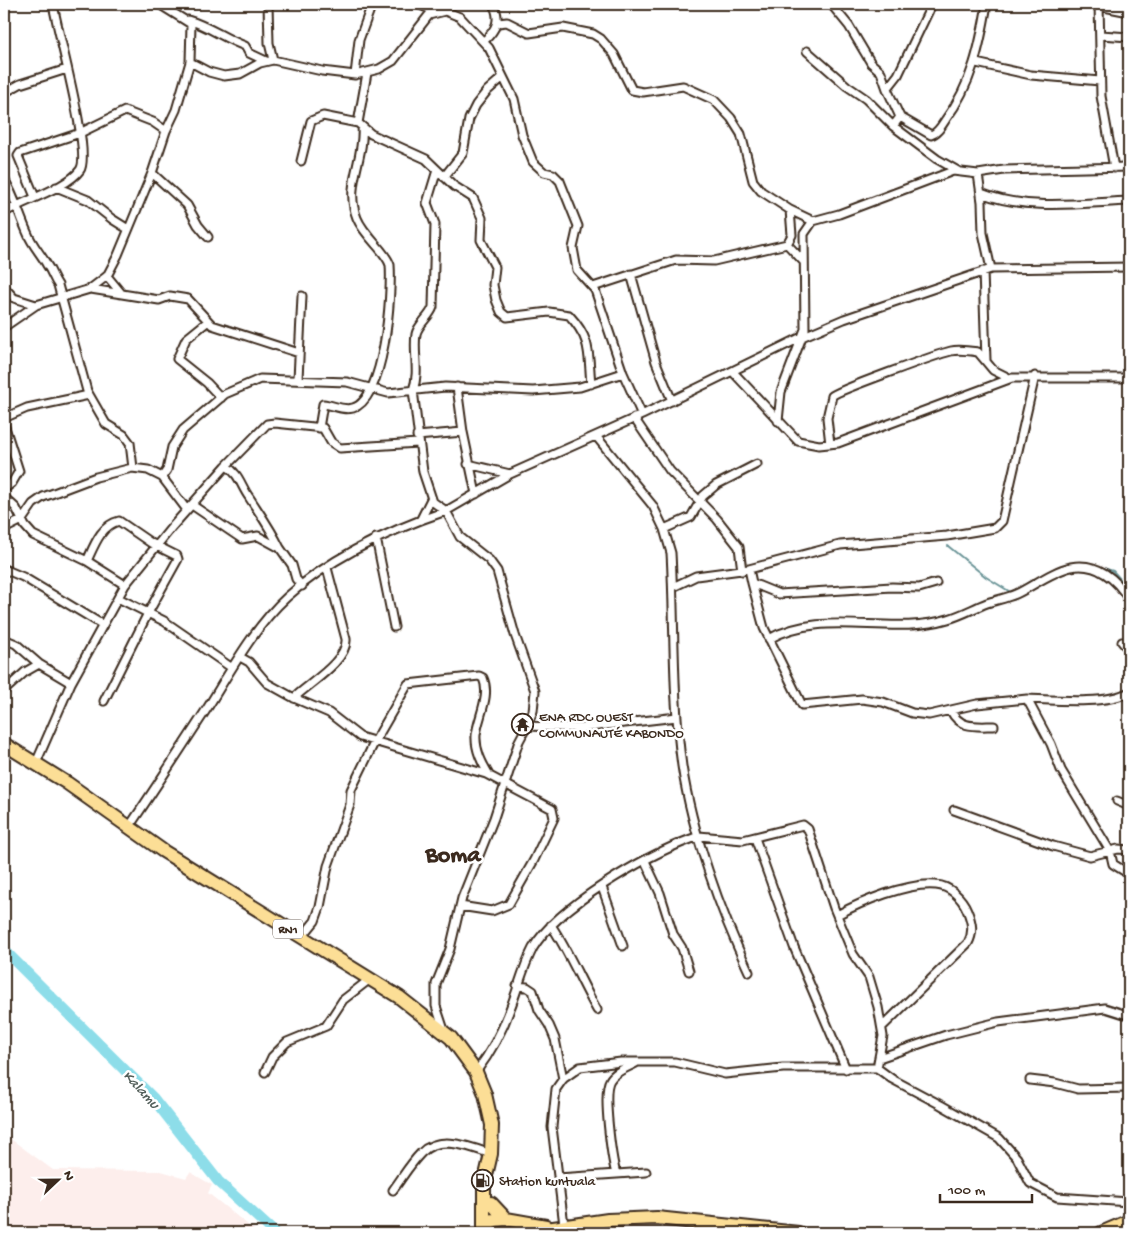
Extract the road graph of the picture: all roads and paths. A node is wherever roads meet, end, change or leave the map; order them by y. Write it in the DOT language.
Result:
graph roads {
  1 [pos="53,4"];
  2 [pos="159,4"];
  3 [pos="268,4"];
  4 [pos="372,4"];
  5 [pos="418,4"];
  6 [pos="493,4"];
  7 [pos="831,4"];
  8 [pos="932,4"];
  9 [pos="987,4"];
  10 [pos="1099,5"];
  11 [pos="437,12"];
  12 [pos="1129,12"];
  13 [pos="188,20"];
  14 [pos="498,23"];
  15 [pos="1101,35"];
  16 [pos="1129,37"];
  17 [pos="484,41"];
  18 [pos="807,51"];
  19 [pos="269,60"];
  20 [pos="190,62"];
  21 [pos="976,63"];
  22 [pos="67,69"];
  23 [pos="367,73"];
  24 [pos="355,75"];
  25 [pos="502,77"];
  26 [pos="1100,81"];
  27 [pos="887,89"];
  28 [pos="4,93"];
  29 [pos="900,117"];
  30 [pos="360,125"];
  31 [pos="893,126"];
  32 [pos="166,131"];
  33 [pos="80,133"];
  34 [pos="301,161"];
  35 [pos="1129,167"];
  36 [pos="1114,168"];
  37 [pos="437,170"];
  38 [pos="958,171"];
  39 [pos="152,173"];
  40 [pos="978,174"];
  41 [pos="444,177"];
  42 [pos="4,179"];
  43 [pos="56,187"];
  44 [pos="981,193"];
  45 [pos="35,196"];
  46 [pos="1129,201"];
  47 [pos="18,205"];
  48 [pos="790,210"];
  49 [pos="5,212"];
  50 [pos="813,221"];
  51 [pos="128,228"];
  52 [pos="208,237"];
  53 [pos="787,244"];
  54 [pos="804,262"];
  55 [pos="1129,266"];
  56 [pos="990,269"];
  57 [pos="983,271"];
  58 [pos="631,274"];
  59 [pos="106,276"];
  60 [pos="4,287"];
  61 [pos="594,287"];
  62 [pos="90,289"];
  63 [pos="121,293"];
  64 [pos="302,296"];
  65 [pos="60,298"];
  66 [pos="36,305"];
  67 [pos="207,322"];
  68 [pos="4,327"];
  69 [pos="804,336"];
  70 [pos="299,353"];
  71 [pos="986,360"];
  72 [pos="733,372"];
  73 [pos="623,374"];
  74 [pos="1035,376"];
  75 [pos="1009,378"];
  76 [pos="1129,378"];
  77 [pos="298,379"];
  78 [pos="591,384"];
  79 [pos="457,387"];
  80 [pos="372,389"];
  81 [pos="413,390"];
  82 [pos="89,395"];
  83 [pos="221,398"];
  84 [pos="672,401"];
  85 [pos="638,417"];
  86 [pos="4,418"];
  87 [pos="778,421"];
  88 [pos="4,424"];
  89 [pos="319,428"];
  90 [pos="463,432"];
  91 [pos="596,436"];
  92 [pos="418,439"];
  93 [pos="830,444"];
  94 [pos="468,464"];
  95 [pos="757,464"];
  96 [pos="226,466"];
  97 [pos="133,468"];
  98 [pos="510,474"];
  99 [pos="162,477"];
  100 [pos="4,489"];
  101 [pos="476,494"];
  102 [pos="4,497"];
  103 [pos="432,499"];
  104 [pos="699,501"];
  105 [pos="189,508"];
  106 [pos="446,511"];
  107 [pos="421,519"];
  108 [pos="22,520"];
  109 [pos="664,528"];
  110 [pos="4,529"];
  111 [pos="376,538"];
  112 [pos="157,546"];
  113 [pos="280,548"];
  114 [pos="87,561"];
  115 [pos="327,568"];
  116 [pos="4,569"];
  117 [pos="746,570"];
  118 [pos="752,583"];
  119 [pos="936,583"];
  120 [pos="125,585"];
  121 [pos="302,586"];
  122 [pos="673,587"];
  123 [pos="118,598"];
  124 [pos="1129,600"];
  125 [pos="148,613"];
  126 [pos="103,625"];
  127 [pos="394,627"];
  128 [pos="4,639"];
  129 [pos="769,639"];
  130 [pos="1122,642"];
  131 [pos="1129,650"];
  132 [pos="240,658"];
  133 [pos="39,664"];
  134 [pos="232,668"];
  135 [pos="71,683"];
  136 [pos="4,691"];
  137 [pos="1129,692"];
  138 [pos="294,698"];
  139 [pos="1027,699"];
  140 [pos="104,701"];
  141 [pos="951,711"];
  142 [pos="677,717"];
  143 [pos="527,726"];
  144 [pos="994,726"];
  145 [pos="374,743"];
  146 [pos="4,744"];
  147 [pos="36,763"];
  148 [pos="490,776"];
  149 [pos="504,785"];
  150 [pos="1117,801"];
  151 [pos="1129,806"];
  152 [pos="954,810"];
  153 [pos="129,827"];
  154 [pos="698,836"];
  155 [pos="755,838"];
  156 [pos="1129,850"];
  157 [pos="1110,852"];
  158 [pos="645,861"];
  159 [pos="1129,874"];
  160 [pos="602,887"];
  161 [pos="460,906"];
  162 [pos="837,916"];
  163 [pos="551,925"];
  164 [pos="302,937"];
  165 [pos="623,946"];
  166 [pos="689,971"];
  167 [pos="749,972"];
  168 [pos="370,979"];
  169 [pos="518,986"];
  170 [pos="436,1006"];
  171 [pos="597,1010"];
  172 [pos="1129,1014"];
  173 [pos="425,1016"];
  174 [pos="883,1026"];
  175 [pos="444,1031"];
  176 [pos="879,1058"];
  177 [pos="638,1062"];
  178 [pos="877,1068"];
  179 [pos="846,1070"];
  180 [pos="265,1072"];
  181 [pos="476,1072"];
  182 [pos="564,1079"];
  183 [pos="1030,1080"];
  184 [pos="1129,1088"];
  185 [pos="491,1154"];
  186 [pos="488,1169"];
  187 [pos="646,1172"];
  188 [pos="616,1174"];
  189 [pos="558,1178"];
  190 [pos="393,1190"];
  191 [pos="1129,1202"];
  192 [pos="491,1203"];
  193 [pos="506,1220"];
  194 [pos="1129,1221"];
  195 [pos="564,1225"];
  196 [pos="491,1227"];
  197 [pos="551,1227"];
  198 [pos="519,1233"];
  199 [pos="799,1233"];
  200 [pos="1102,1233"];
  1 -- 22 [label="street"];
  2 -- 13 [label="street"];
  3 -- 19 [label="street"];
  4 -- 24 [label="street"];
  5 -- 11 [label="street"];
  6 -- 14 [label="street"];
  7 -- 27 [label="street"];
  8 -- 27 [label="street"];
  9 -- 21 [label="street"];
  10 -- 12 [label="street"];
  10 -- 15 [label="street"];
  11 -- 17 [label="street"];
  11 -- 23 [label="street"];
  13 -- 19 [label="street"];
  13 -- 20 [label="street"];
  14 -- 17 [label="street"];
  14 -- 48 [label="street"];
  15 -- 16 [label="street"];
  15 -- 26 [label="street"];
  17 -- 25 [label="street"];
  18 -- 31 [label="street"];
  19 -- 20 [label="street"];
  19 -- 24 [label="street"];
  20 -- 32 [label="street"];
  21 -- 26 [label="street"];
  21 -- 29 [label="street"];
  22 -- 28 [label="street"];
  22 -- 33 [label="street"];
  23 -- 24 [label="street"];
  23 -- 30 [label="street"];
  25 -- 41 [label="street"];
  25 -- 61 [label="street"];
  26 -- 36 [label="street"];
  27 -- 29 [label="street"];
  29 -- 31 [label="street"];
  30 -- 34 [label="street"];
  30 -- 37 [label="street"];
  30 -- 80 [label="street"];
  31 -- 38 [label="street"];
  32 -- 33 [label="street"];
  32 -- 39 [label="street"];
  33 -- 43 [label="street"];
  33 -- 45 [label="street"];
  35 -- 36 [label="street"];
  36 -- 40 [label="street"];
  37 -- 41 [label="street"];
  37 -- 81 [label="street"];
  38 -- 40 [label="street"];
  38 -- 50 [label="street"];
  39 -- 51 [label="street"];
  39 -- 52 [label="street"];
  40 -- 44 [label="street"];
  41 -- 78 [label="street"];
  42 -- 47 [label="street"];
  43 -- 45 [label="street"];
  43 -- 51 [label="street"];
  44 -- 46 [label="street"];
  44 -- 56 [label="street"];
  45 -- 47 [label="street"];
  47 -- 49 [label="street"];
  47 -- 65 [label="street"];
  48 -- 50 [label="street"];
  48 -- 53 [label="street"];
  50 -- 54 [label="street"];
  51 -- 59 [label="street"];
  53 -- 54 [label="street"];
  53 -- 58 [label="street"];
  54 -- 69 [label="street"];
  55 -- 56 [label="street"];
  56 -- 57 [label="street"];
  57 -- 69 [label="street"];
  57 -- 71 [label="street"];
  58 -- 61 [label="street"];
  58 -- 84 [label="street"];
  59 -- 62 [label="street"];
  59 -- 63 [label="street"];
  60 -- 66 [label="street"];
  61 -- 73 [label="street"];
  62 -- 63 [label="street"];
  62 -- 65 [label="street"];
  63 -- 67 [label="street"];
  64 -- 70 [label="street"];
  65 -- 66 [label="street"];
  65 -- 82 [label="street"];
  66 -- 68 [label="street"];
  67 -- 70 [label="street"];
  67 -- 83 [label="street"];
  69 -- 72 [label="street"];
  69 -- 87 [label="street"];
  70 -- 77 [label="street"];
  71 -- 75 [label="street"];
  71 -- 93 [label="street"];
  72 -- 84 [label="street"];
  72 -- 87 [label="street"];
  73 -- 78 [label="street"];
  73 -- 85 [label="street"];
  74 -- 75 [label="street"];
  74 -- 76 [label="street"];
  74 -- 117 [label="street"];
  75 -- 93 [label="street"];
  77 -- 80 [label="street"];
  77 -- 83 [label="street"];
  78 -- 79 [label="street"];
  79 -- 81 [label="street"];
  79 -- 90 [label="street"];
  80 -- 81 [label="street"];
  80 -- 89 [label="street"];
  81 -- 92 [label="street"];
  82 -- 86 [label="street"];
  82 -- 97 [label="street"];
  83 -- 99 [label="street"];
  84 -- 85 [label="street"];
  85 -- 91 [label="street"];
  85 -- 104 [label="street"];
  87 -- 93 [label="street"];
  88 -- 100 [label="street"];
  89 -- 92 [label="street"];
  89 -- 96 [label="street"];
  90 -- 92 [label="street"];
  90 -- 94 [label="street"];
  91 -- 98 [label="street"];
  91 -- 109 [label="street"];
  92 -- 103 [label="street"];
  94 -- 98 [label="street"];
  94 -- 101 [label="street"];
  95 -- 104 [label="street"];
  96 -- 105 [label="street"];
  96 -- 113 [label="street"];
  97 -- 99 [label="street"];
  97 -- 108 [label="street"];
  98 -- 101 [label="street"];
  99 -- 105 [label="street"];
  101 -- 106 [label="street"];
  102 -- 108 [label="street"];
  103 -- 106 [label="street"];
  103 -- 107 [label="street"];
  104 -- 109 [label="street"];
  104 -- 117 [label="street"];
  105 -- 112 [label="street"];
  105 -- 113 [label="street"];
  106 -- 107 [label="street"];
  106 -- 143 [label="street"];
  107 -- 111 [label="street"];
  108 -- 110 [label="street"];
  108 -- 114 [label="street"];
  109 -- 122 [label="street"];
  111 -- 115 [label="street"];
  111 -- 127 [label="street"];
  112 -- 114 [label="street"];
  112 -- 120 [label="street"];
  112 -- 125 [label="street"];
  113 -- 121 [label="street"];
  114 -- 120 [label="street"];
  115 -- 121 [label="street"];
  115 -- 138 [label="street"];
  116 -- 126 [label="street"];
  117 -- 118 [label="street"];
  117 -- 122 [label="street"];
  118 -- 119 [label="street"];
  118 -- 129 [label="street"];
  120 -- 123 [label="street"];
  121 -- 132 [label="street"];
  122 -- 142 [label="street"];
  123 -- 125 [label="street"];
  123 -- 126 [label="street"];
  124 -- 129 [label="street"];
  125 -- 134 [label="street"];
  125 -- 140 [label="street"];
  126 -- 135 [label="street"];
  128 -- 133 [label="street"];
  129 -- 141 [label="street"];
  130 -- 131 [label="street"];
  132 -- 134 [label="street"];
  132 -- 138 [label="street"];
  133 -- 135 [label="street"];
  133 -- 136 [label="street"];
  134 -- 153 [label="street"];
  135 -- 147 [label="street"];
  137 -- 139 [label="street"];
  138 -- 145 [label="street"];
  139 -- 141 [label="street"];
  139 -- 157 [label="street"];
  141 -- 144 [label="street"];
  142 -- 143 [label="street"];
  142 -- 154 [label="street"];
  143 -- 149 [label="street"];
  145 -- 148 [label="street"];
  145 -- 148 [label="street"];
  145 -- 164 [label="street"];
  146 -- 147 [label="highway, RN1"];
  147 -- 153 [label="highway, RN1"];
  148 -- 149 [label="street"];
  149 -- 161 [label="street"];
  149 -- 161 [label="street"];
  150 -- 151 [label="street"];
  152 -- 157 [label="street"];
  153 -- 164 [label="highway, RN1"];
  154 -- 155 [label="street"];
  154 -- 158 [label="street"];
  154 -- 167 [label="street"];
  155 -- 162 [label="street"];
  155 -- 179 [label="street"];
  156 -- 157 [label="street"];
  157 -- 159 [label="street"];
  158 -- 160 [label="street"];
  158 -- 166 [label="street"];
  160 -- 163 [label="street"];
  160 -- 165 [label="street"];
  161 -- 170 [label="street"];
  162 -- 174 [label="street"];
  162 -- 174 [label="street"];
  163 -- 169 [label="street"];
  163 -- 171 [label="street"];
  164 -- 168 [label="highway, RN1"];
  168 -- 173 [label="highway, RN1"];
  168 -- 180 [label="street"];
  169 -- 181 [label="street"];
  169 -- 182 [label="street"];
  170 -- 173 [label="street"];
  170 -- 175 [label="street"];
  172 -- 176 [label="street"];
  173 -- 175 [label="highway, RN1"];
  174 -- 176 [label="street"];
  175 -- 181 [label="highway, RN1"];
  176 -- 178 [label="street"];
  177 -- 179 [label="street"];
  177 -- 182 [label="street"];
  177 -- 188 [label="street"];
  178 -- 179 [label="street"];
  178 -- 191 [label="street"];
  181 -- 185 [label="highway, RN1"];
  182 -- 189 [label="street"];
  183 -- 184 [label="street"];
  185 -- 186 [label="highway, RN1"];
  185 -- 190 [label="street"];
  186 -- 192 [label="highway, RN1"];
  186 -- 196 [label="highway, RN1"];
  187 -- 188 [label="street"];
  188 -- 189 [label="street"];
  189 -- 195 [label="street"];
  192 -- 193 [label="highway"];
  192 -- 196 [label="highway, RN1"];
  193 -- 196 [label="highway"];
  193 -- 197 [label="highway"];
  194 -- 200 [label="highway"];
  195 -- 197 [label="highway"];
  195 -- 199 [label="highway"];
  197 -- 198 [label="highway"];
}
